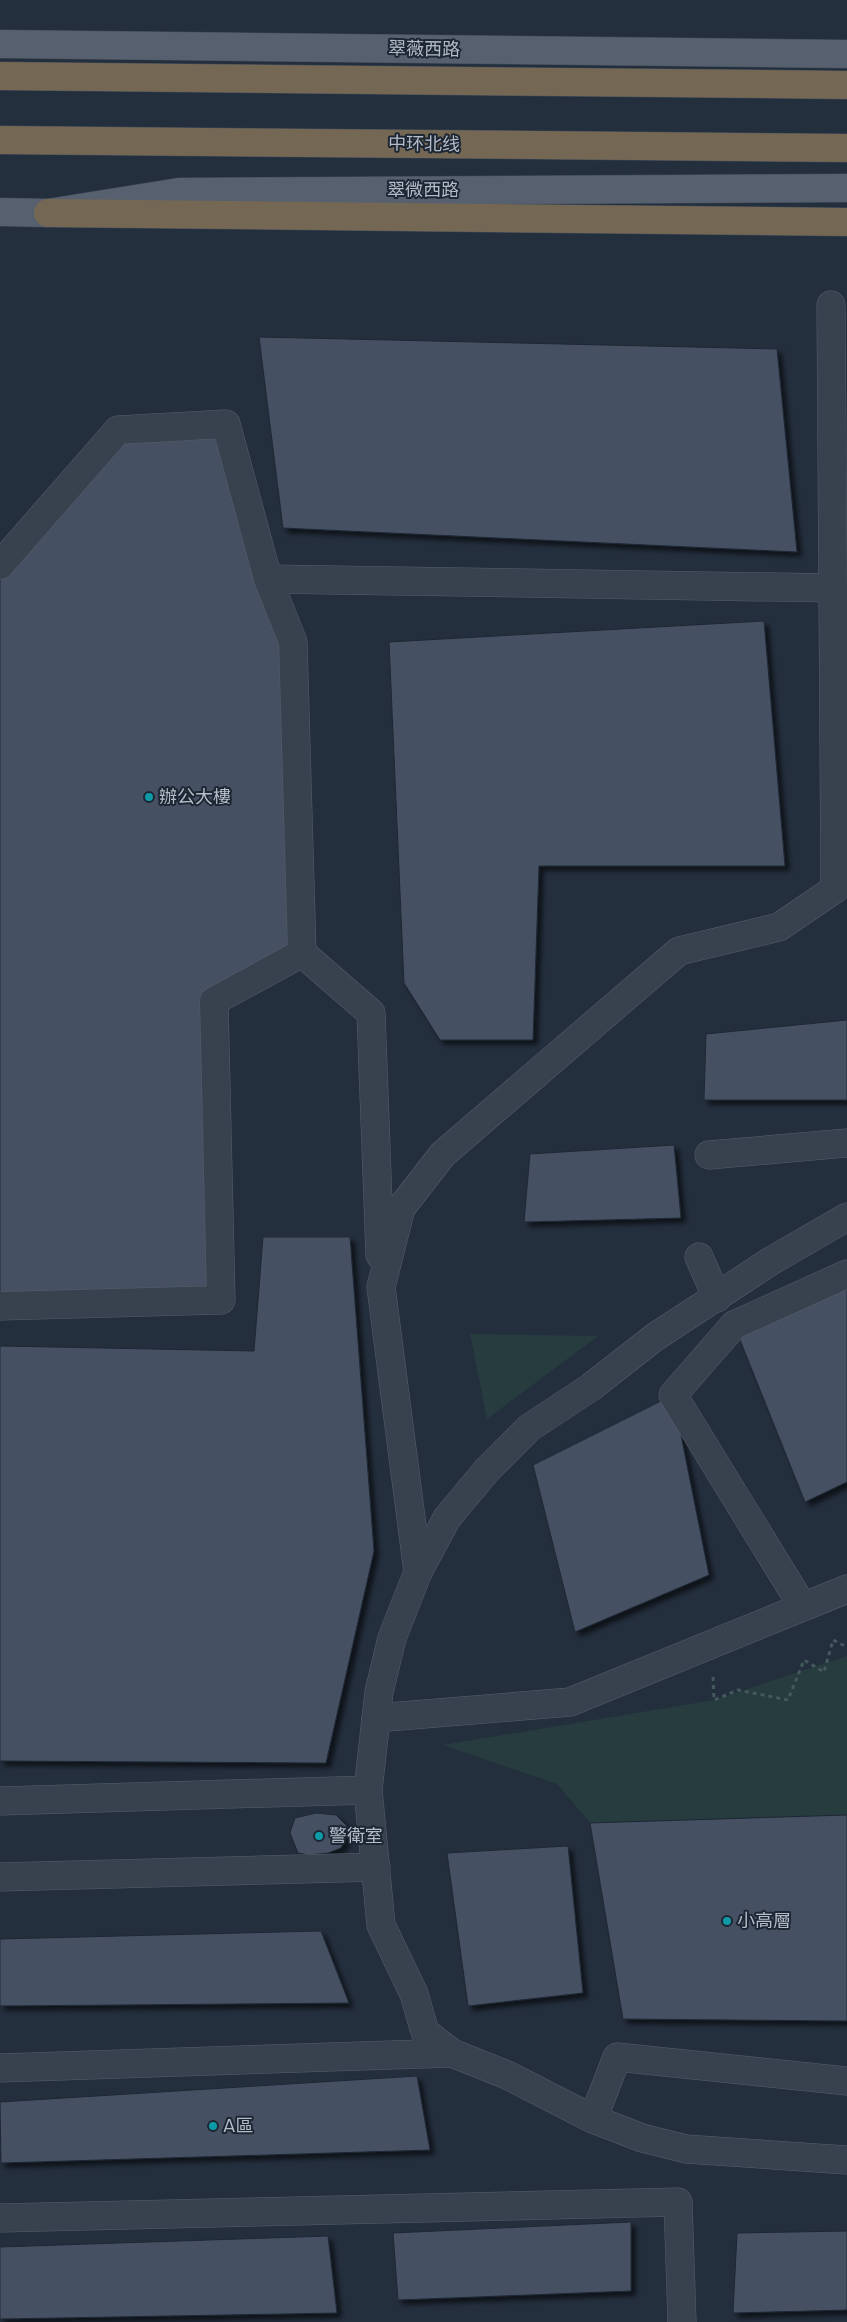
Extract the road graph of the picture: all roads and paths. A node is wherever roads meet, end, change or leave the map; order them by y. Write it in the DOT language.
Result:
graph roads {
  1 [pos="0,44"];
  2 [pos="847,54"];
  3 [pos="0,76"];
  4 [pos="847,84"];
  5 [pos="0,140"];
  6 [pos="847,148"];
  7 [pos="847,188"];
  8 [pos="0,212"];
  9 [pos="48,212"];
  10 [pos="847,222"];
  11 [pos="831,305"];
  12 [pos="0,564"];
  13 [pos="268,579"];
  14 [pos="833,588"];
  15 [pos="302,953"];
  16 [pos="847,1143"];
  17 [pos="708,1156"];
  18 [pos="847,1217"];
  19 [pos="699,1257"];
  20 [pos="847,1274"];
  21 [pos="381,1287"];
  22 [pos="717,1298"];
  23 [pos="0,1306"];
  24 [pos="418,1572"];
  25 [pos="847,1589"];
  26 [pos="803,1607"];
  27 [pos="713,1644"];
  28 [pos="847,1647"];
  29 [pos="376,1718"];
  30 [pos="368,1790"];
  31 [pos="0,1801"];
  32 [pos="376,1867"];
  33 [pos="0,1877"];
  34 [pos="452,2054"];
  35 [pos="0,2068"];
  36 [pos="847,2081"];
  37 [pos="593,2119"];
  38 [pos="847,2160"];
  39 [pos="0,2218"];
  40 [pos="682,2322"];
  1 -- 2 [label="main road, 翠薇西路"];
  3 -- 4 [label="highway"];
  5 -- 6 [label="highway, 中环北线"];
  7 -- 9 [label="main road, 翠微西路"];
  8 -- 9 [label="main road, 翠微西路"];
  9 -- 10 [label="highway"];
  11 -- 14 [label="lane"];
  12 -- 13 [label="lane"];
  13 -- 14 [label="lane"];
  13 -- 15 [label="lane"];
  14 -- 21 [label="lane"];
  15 -- 21 [label="lane"];
  15 -- 23 [label="lane"];
  16 -- 17 [label="lane"];
  18 -- 22 [label="lane"];
  19 -- 22 [label="lane"];
  20 -- 26 [label="lane"];
  21 -- 24 [label="lane"];
  22 -- 24 [label="lane"];
  24 -- 29 [label="lane"];
  25 -- 26 [label="lane"];
  26 -- 27 [label="lane"];
  27 -- 28 [label="path"];
  27 -- 29 [label="lane"];
  29 -- 30 [label="lane"];
  30 -- 31 [label="lane"];
  30 -- 32 [label="lane"];
  32 -- 33 [label="lane"];
  32 -- 34 [label="lane"];
  34 -- 35 [label="lane"];
  34 -- 37 [label="lane"];
  36 -- 37 [label="lane"];
  37 -- 38 [label="lane"];
  39 -- 40 [label="lane"];
}
